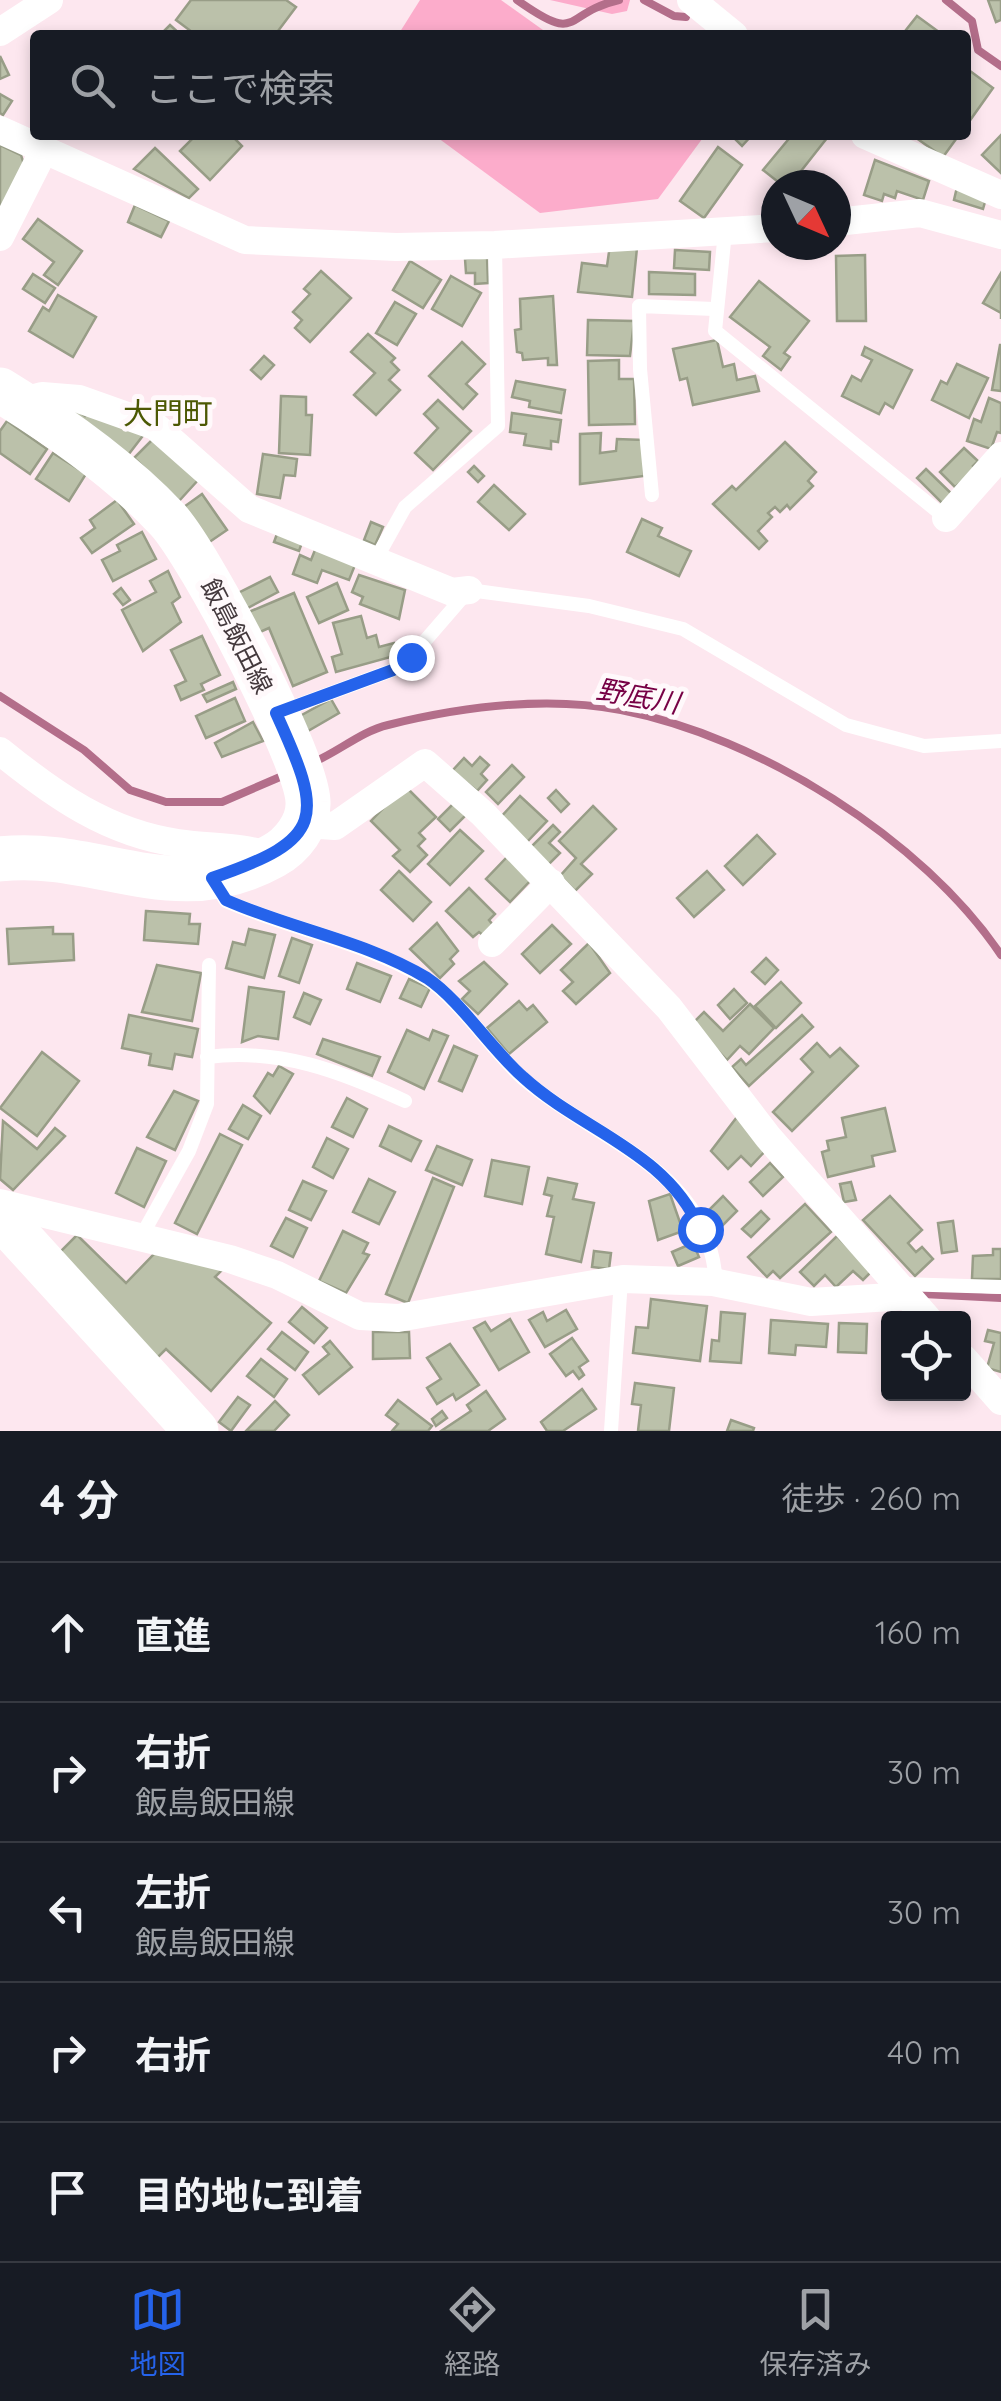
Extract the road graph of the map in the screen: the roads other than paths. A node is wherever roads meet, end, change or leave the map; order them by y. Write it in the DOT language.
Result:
graph roads {
  1 [pos="49,0"];
  2 [pos="690,0"];
  3 [pos="728,30"];
  4 [pos="0,32"];
  5 [pos="0,130"];
  6 [pos="875,140"];
  7 [pos="44,152"];
  8 [pos="1001,196"];
  9 [pos="851,220"];
  10 [pos="761,229"];
  11 [pos="725,232"];
  12 [pos="1000,234"];
  13 [pos="0,237"];
  14 [pos="495,245"];
  15 [pos="714,309"];
  16 [pos="10,396"];
  17 [pos="1001,456"];
  18 [pos="652,494"];
  19 [pos="946,518"];
  20 [pos="380,550"];
  21 [pos="469,590"];
  22 [pos="284,730"];
  23 [pos="1001,741"];
  24 [pos="0,751"];
  25 [pos="306,812"];
  26 [pos="273,857"];
  27 [pos="0,859"];
  28 [pos="212,878"];
  29 [pos="551,883"];
  30 [pos="492,943"];
  31 [pos="209,964"];
  32 [pos="207,1057"];
  33 [pos="406,1101"];
  34 [pos="5,1223"];
  35 [pos="142,1234"];
  36 [pos="620,1279"];
  37 [pos="716,1283"];
  38 [pos="1001,1287"];
  39 [pos="902,1290"];
  40 [pos="921,1311"];
  41 [pos="971,1367"];
  42 [pos="1001,1402"];
  43 [pos="196,1431"];
  44 [pos="611,1431"];
  1 -- 4 [label="street"];
  2 -- 3 [label="street"];
  5 -- 7 [label="street"];
  6 -- 8 [label="street"];
  7 -- 13 [label="street"];
  7 -- 14 [label="street"];
  9 -- 12 [label="street"];
  10 -- 11 [label="street"];
  11 -- 14 [label="street"];
  11 -- 15 [label="lane"];
  14 -- 20 [label="lane"];
  15 -- 18 [label="lane"];
  15 -- 19 [label="lane"];
  16 -- 21 [label="street"];
  16 -- 22 [label="main road, 飯島飯田線"];
  17 -- 19 [label="street"];
  21 -- 22 [label="lane"];
  21 -- 23 [label="lane"];
  22 -- 25 [label="main road, 飯島飯田線"];
  24 -- 26 [label="street"];
  25 -- 26 [label="main road"];
  25 -- 29 [label="street"];
  26 -- 28 [label="main road"];
  27 -- 28 [label="main road"];
  28 -- 37 [label="lane"];
  29 -- 30 [label="street"];
  29 -- 39 [label="street"];
  31 -- 32 [label="lane"];
  32 -- 33 [label="lane"];
  32 -- 35 [label="lane"];
  34 -- 35 [label="street"];
  34 -- 43 [label="main road"];
  35 -- 36 [label="street"];
  36 -- 37 [label="street"];
  36 -- 44 [label="lane"];
  37 -- 39 [label="street"];
  38 -- 39 [label="lane"];
  39 -- 40 [label="street"];
  41 -- 42 [label="street"];
}
